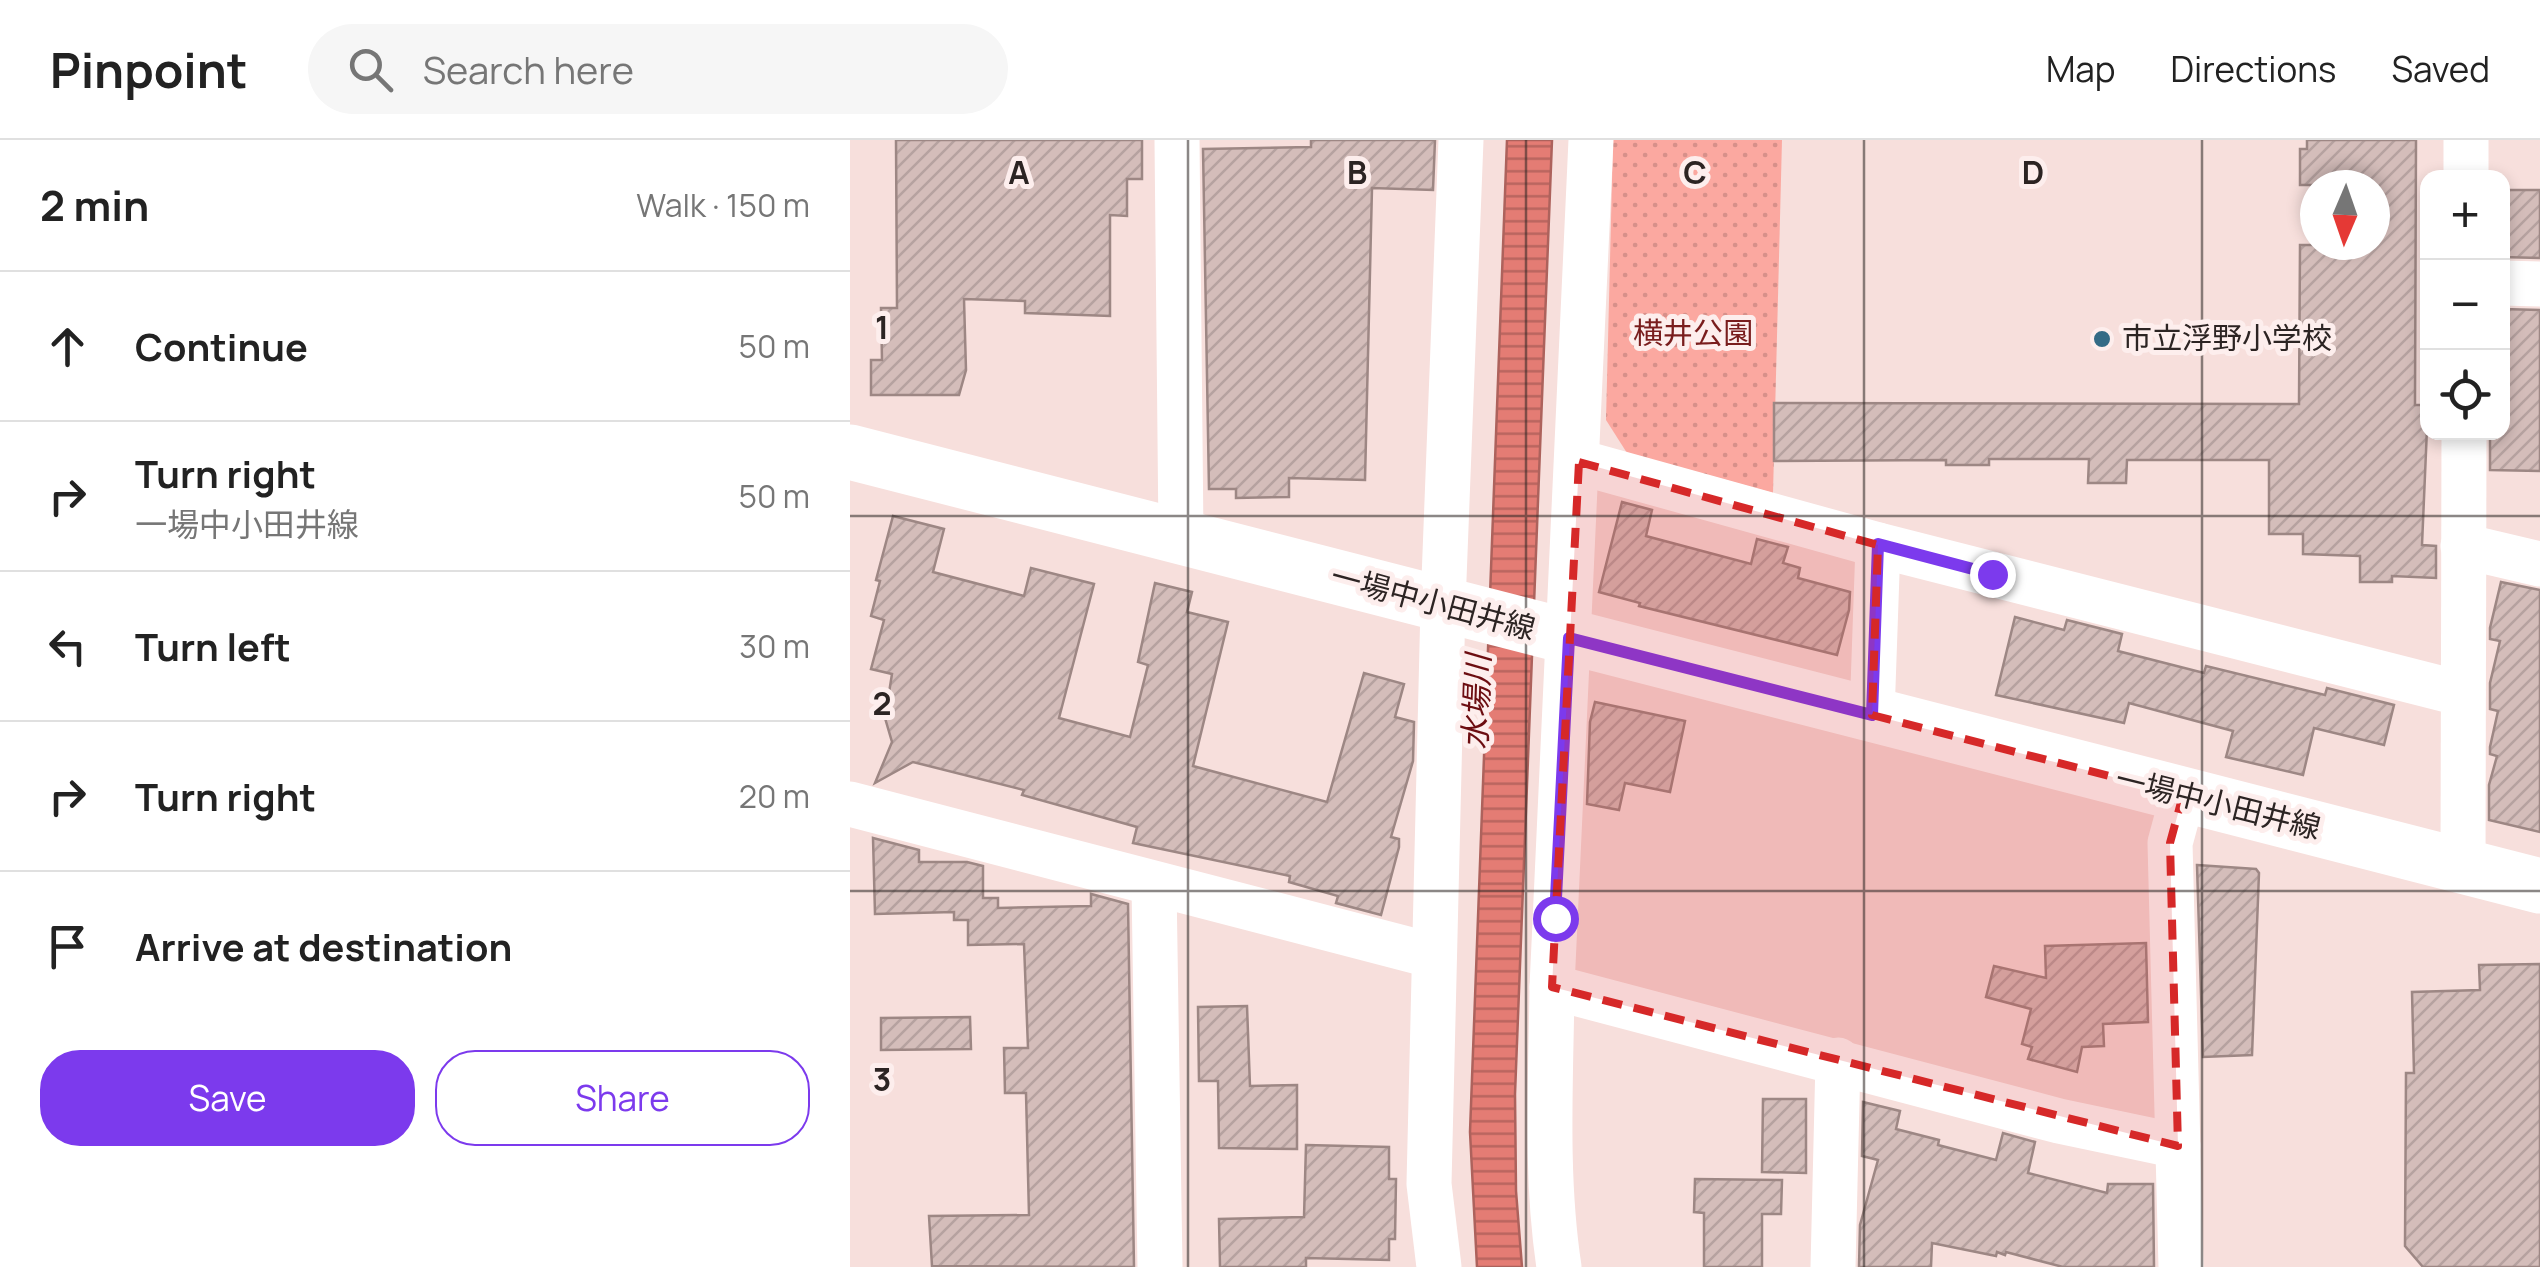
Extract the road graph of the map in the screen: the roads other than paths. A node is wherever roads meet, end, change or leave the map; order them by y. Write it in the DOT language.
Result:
graph roads {
  1 [pos="1177,140"];
  2 [pos="1461,140"];
  3 [pos="1591,140"];
  4 [pos="2466,140"];
  5 [pos="2466,170"];
  6 [pos="2510,284"];
  7 [pos="2540,284"];
  8 [pos="2464,440"];
  9 [pos="850,452"];
  10 [pos="1578,462"];
  11 [pos="1181,537"];
  12 [pos="1878,544"];
  13 [pos="2463,546"];
  14 [pos="2540,564"];
  15 [pos="1451,608"];
  16 [pos="1556,635"];
  17 [pos="2463,694"];
  18 [pos="1872,715"];
  19 [pos="2182,794"];
  20 [pos="850,804"];
  21 [pos="2463,866"];
  22 [pos="1154,885"];
  23 [pos="2540,886"];
  24 [pos="1434,956"];
  25 [pos="1552,987"];
  26 [pos="1838,1060"];
  27 [pos="2178,1146"];
  28 [pos="1160,1267"];
  29 [pos="1440,1267"];
  30 [pos="1559,1267"];
  31 [pos="1833,1267"];
  32 [pos="2181,1267"];
  1 -- 11 [label="street"];
  2 -- 15 [label="street"];
  3 -- 10 [label="street"];
  4 -- 5 [label="street"];
  6 -- 7 [label="street"];
  8 -- 13 [label="street"];
  9 -- 11 [label="main road, 一場中小田井線"];
  10 -- 12 [label="street"];
  10 -- 16 [label="street"];
  11 -- 15 [label="main road, 一場中小田井線"];
  12 -- 17 [label="street"];
  12 -- 18 [label="street"];
  13 -- 14 [label="street"];
  13 -- 17 [label="street"];
  15 -- 16 [label="main road, 一場中小田井線"];
  15 -- 24 [label="street"];
  16 -- 18 [label="main road, 一場中小田井線"];
  16 -- 25 [label="street"];
  17 -- 21 [label="street"];
  18 -- 19 [label="main road, 一場中小田井線"];
  19 -- 21 [label="main road, 一場中小田井線"];
  19 -- 27 [label="street"];
  20 -- 22 [label="street"];
  21 -- 23 [label="main road, 一場中小田井線"];
  22 -- 24 [label="street"];
  22 -- 28 [label="street"];
  24 -- 29 [label="street"];
  25 -- 26 [label="street"];
  25 -- 30 [label="street"];
  26 -- 27 [label="street"];
  26 -- 31 [label="street"];
  27 -- 32 [label="street"];
}
